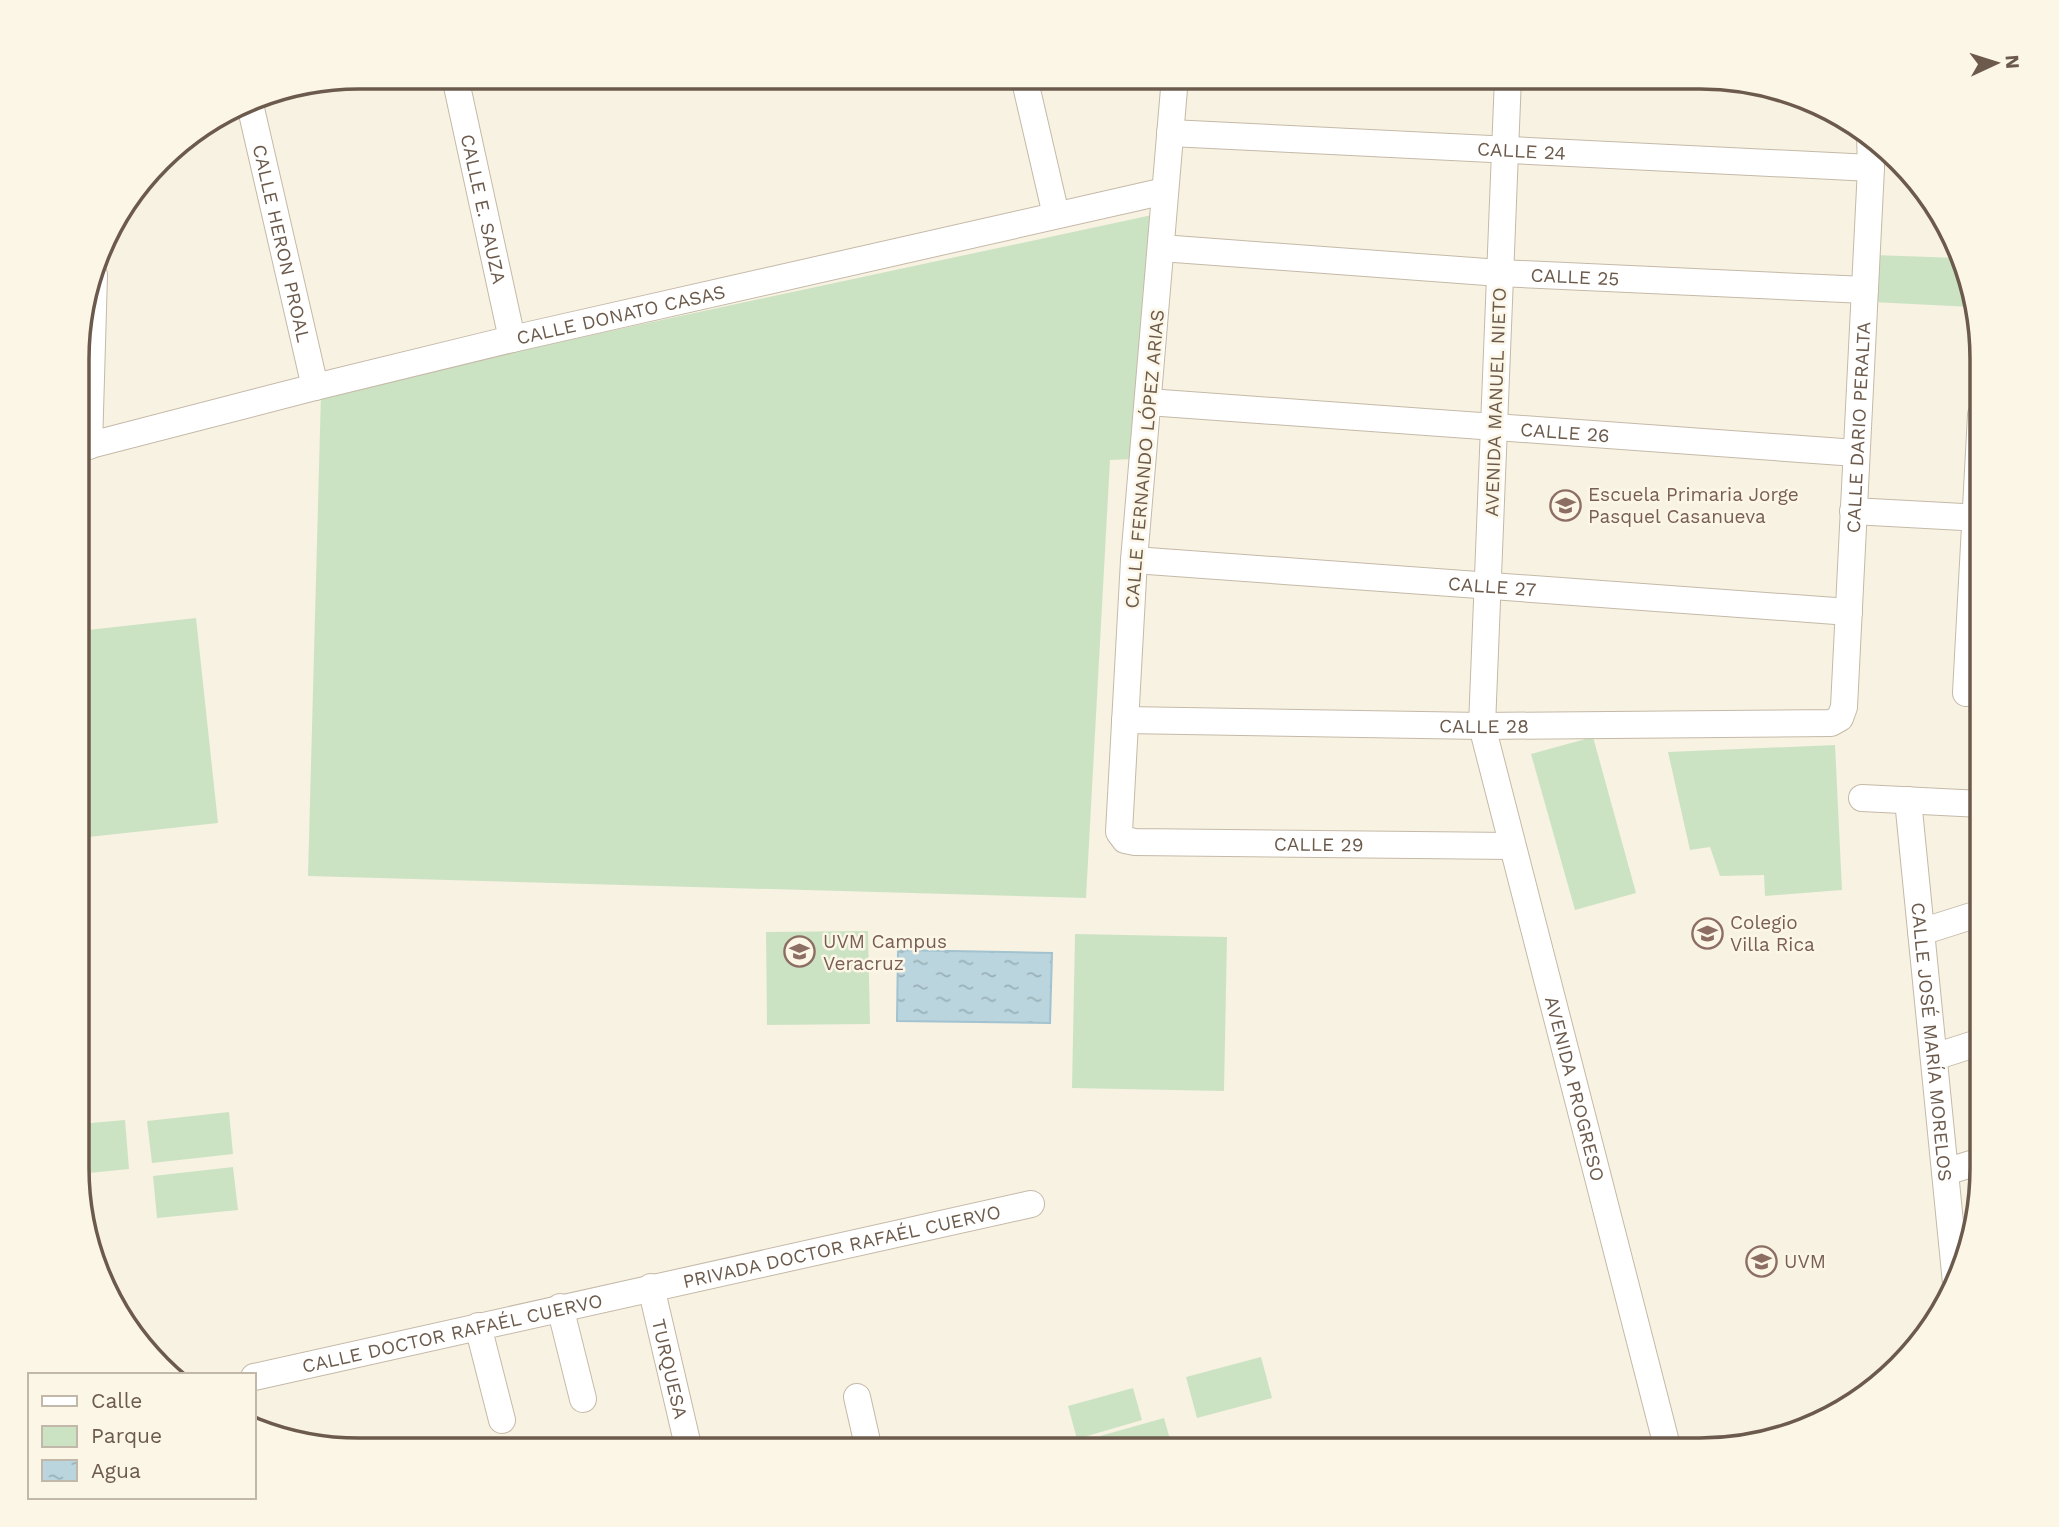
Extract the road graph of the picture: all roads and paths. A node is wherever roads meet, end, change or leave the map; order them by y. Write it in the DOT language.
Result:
graph roads {
  1 [pos="458,89"];
  2 [pos="1027,89"];
  3 [pos="1174,89"];
  4 [pos="1508,89"];
  5 [pos="252,112"];
  6 [pos="1170,133"];
  7 [pos="1505,149"];
  8 [pos="1870,150"];
  9 [pos="1871,169"];
  10 [pos="1165,191"];
  11 [pos="1056,215"];
  12 [pos="1161,248"];
  13 [pos="1500,273"];
  14 [pos="1865,290"];
  15 [pos="90,338"];
  16 [pos="512,339"];
  17 [pos="89,361"];
  18 [pos="315,387"];
  19 [pos="1148,402"];
  20 [pos="1494,426"];
  21 [pos="89,446"];
  22 [pos="1856,453"];
  23 [pos="1853,511"];
  24 [pos="1970,518"];
  25 [pos="1134,560"];
  26 [pos="1488,586"];
  27 [pos="1849,612"];
  28 [pos="1970,638"];
  29 [pos="1966,692"];
  30 [pos="1840,718"];
  31 [pos="1125,720"];
  32 [pos="1482,726"];
  33 [pos="1862,798"];
  34 [pos="1908,800"];
  35 [pos="1970,803"];
  36 [pos="1125,840"];
  37 [pos="1513,846"];
  38 [pos="1970,916"];
  39 [pos="1921,932"];
  40 [pos="1970,1045"];
  41 [pos="1934,1056"];
  42 [pos="1970,1164"];
  43 [pos="1945,1172"];
  44 [pos="1031,1204"];
  45 [pos="1954,1259"];
  46 [pos="651,1287"];
  47 [pos="560,1307"];
  48 [pos="478,1326"];
  49 [pos="256,1377"];
  50 [pos="857,1396"];
  51 [pos="583,1399"];
  52 [pos="502,1420"];
  53 [pos="686,1438"];
  54 [pos="866,1438"];
  55 [pos="1665,1438"];
  1 -- 16 [label="street, CALLE E. SAUZA"];
  2 -- 11 [label="street"];
  3 -- 6 [label="street, CALLE FERNANDO LÓPEZ ARIAS"];
  4 -- 7 [label="street, AVENIDA MANUEL NIETO"];
  5 -- 18 [label="street, CALLE HERON PROAL"];
  6 -- 7 [label="street, CALLE 24"];
  6 -- 10 [label="street, CALLE FERNANDO LÓPEZ ARIAS"];
  7 -- 9 [label="street, CALLE 24"];
  7 -- 13 [label="street, AVENIDA MANUEL NIETO"];
  8 -- 9 [label="street, CALLE DARIO PERALTA"];
  9 -- 14 [label="street, CALLE DARIO PERALTA"];
  10 -- 11 [label="street, CALLE DONATO CASAS"];
  10 -- 12 [label="street, CALLE FERNANDO LÓPEZ ARIAS"];
  11 -- 16 [label="street, CALLE DONATO CASAS"];
  12 -- 13 [label="street, CALLE 25"];
  12 -- 19 [label="street, CALLE FERNANDO LÓPEZ ARIAS"];
  13 -- 14 [label="street, CALLE 25"];
  13 -- 20 [label="street, AVENIDA MANUEL NIETO"];
  14 -- 22 [label="street, CALLE DARIO PERALTA"];
  15 -- 17 [label="street"];
  16 -- 18 [label="street, CALLE DONATO CASAS"];
  18 -- 21 [label="street, CALLE DONATO CASAS"];
  19 -- 20 [label="street, CALLE 26"];
  19 -- 25 [label="street, CALLE FERNANDO LÓPEZ ARIAS"];
  20 -- 22 [label="street, CALLE 26"];
  20 -- 26 [label="street, AVENIDA MANUEL NIETO"];
  22 -- 23 [label="street, CALLE DARIO PERALTA"];
  23 -- 24 [label="street"];
  23 -- 27 [label="street, CALLE DARIO PERALTA"];
  25 -- 26 [label="street, CALLE 27"];
  25 -- 31 [label="street, CALLE FERNANDO LÓPEZ ARIAS"];
  26 -- 27 [label="street, CALLE 27"];
  26 -- 32 [label="street, AVENIDA MANUEL NIETO"];
  27 -- 30 [label="street, CALLE DARIO PERALTA"];
  28 -- 29 [label="street"];
  30 -- 32 [label="street, CALLE 28"];
  31 -- 32 [label="street, CALLE 28"];
  31 -- 36 [label="street, CALLE FERNANDO LÓPEZ ARIAS"];
  32 -- 37 [label="street, AVENIDA PROGRESO"];
  33 -- 34 [label="street"];
  34 -- 35 [label="street"];
  34 -- 39 [label="street, CALLE JOSÉ MARÍA MORELOS"];
  36 -- 37 [label="street, CALLE 29"];
  37 -- 55 [label="street, AVENIDA PROGRESO"];
  38 -- 39 [label="street"];
  39 -- 41 [label="street, CALLE JOSÉ MARÍA MORELOS"];
  40 -- 41 [label="street"];
  41 -- 43 [label="street, CALLE JOSÉ MARÍA MORELOS"];
  42 -- 43 [label="street"];
  43 -- 45 [label="street, CALLE JOSÉ MARÍA MORELOS"];
  44 -- 46 [label="street, PRIVADA DOCTOR RAFAÉL CUERVO"];
  46 -- 47 [label="street, CALLE DOCTOR RAFAÉL CUERVO"];
  46 -- 53 [label="street, TURQUESA"];
  47 -- 48 [label="street, CALLE DOCTOR RAFAÉL CUERVO"];
  47 -- 51 [label="street"];
  48 -- 49 [label="street, CALLE DOCTOR RAFAÉL CUERVO"];
  48 -- 52 [label="street"];
  50 -- 54 [label="street"];
}
